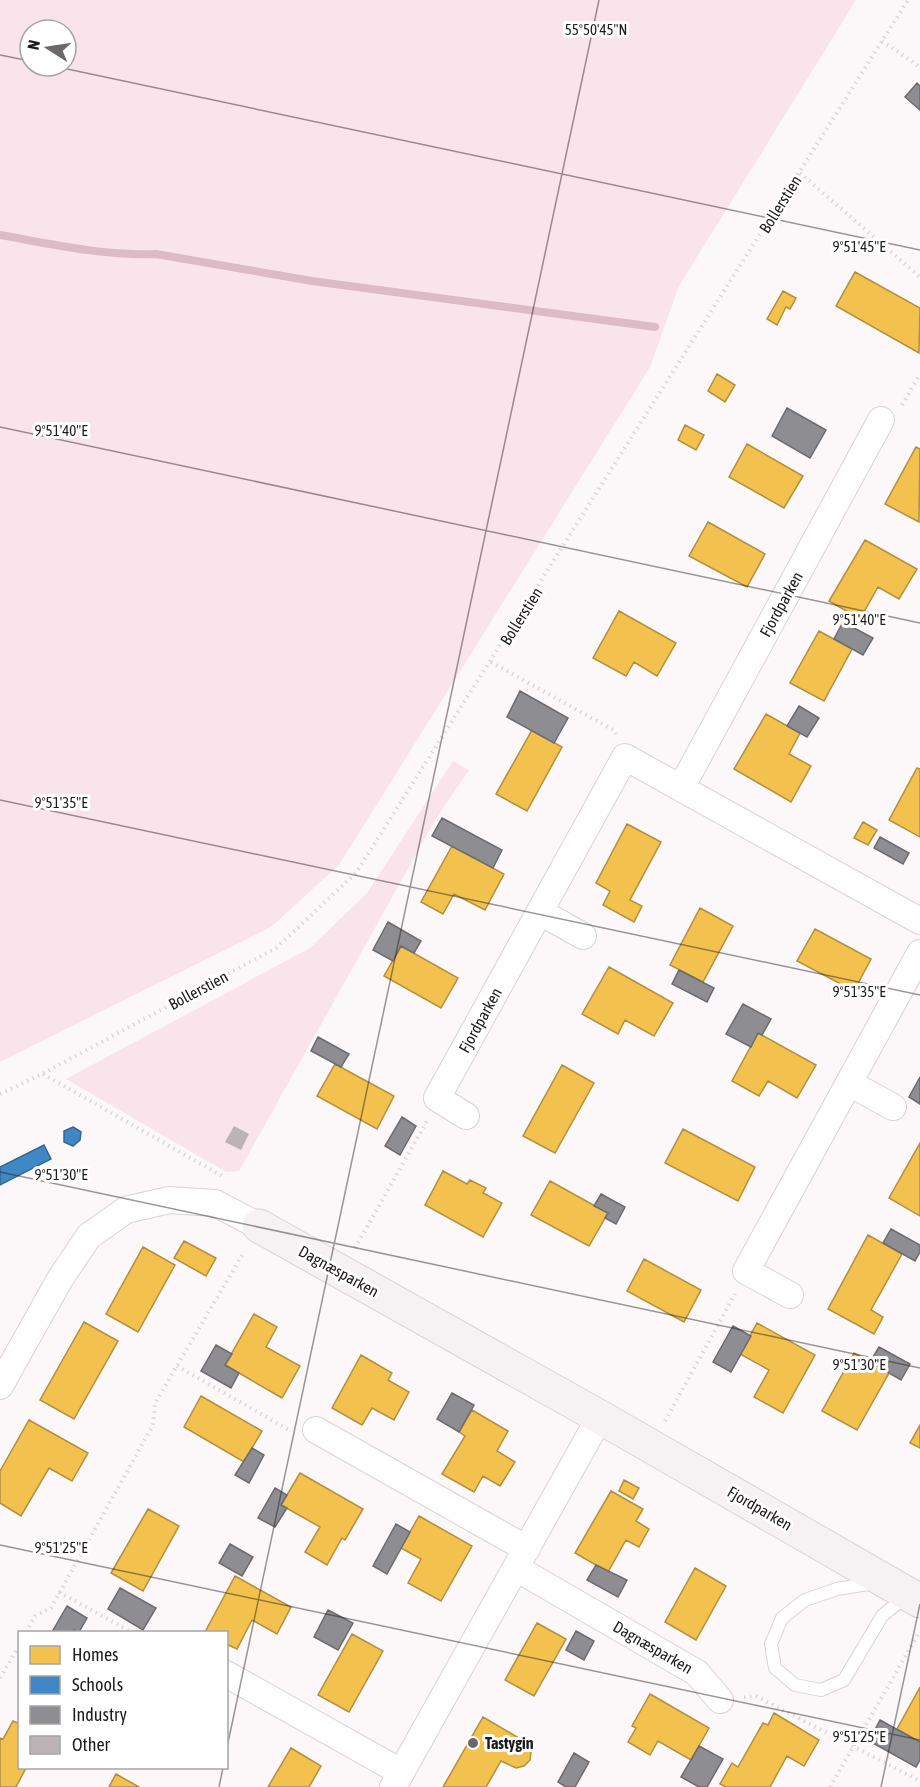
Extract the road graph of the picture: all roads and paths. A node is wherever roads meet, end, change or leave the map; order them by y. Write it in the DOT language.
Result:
graph roads {
  1 [pos="909,0"];
  2 [pos="882,41"];
  3 [pos="920,67"];
  4 [pos="800,173"];
  5 [pos="920,277"];
  6 [pos="920,374"];
  7 [pos="881,420"];
  8 [pos="491,662"];
  9 [pos="625,757"];
  10 [pos="681,788"];
  11 [pos="540,912"];
  12 [pos="920,921"];
  13 [pos="583,936"];
  14 [pos="920,954"];
  15 [pos="42,1074"];
  16 [pos="849,1083"];
  17 [pos="0,1094"];
  18 [pos="436,1098"];
  19 [pos="893,1107"];
  20 [pos="466,1116"];
  21 [pos="230,1180"];
  22 [pos="259,1226"];
  23 [pos="746,1271"];
  24 [pos="341,1272"];
  25 [pos="790,1294"];
  26 [pos="177,1366"];
  27 [pos="0,1386"];
  28 [pos="600,1417"];
  29 [pos="316,1430"];
  30 [pos="650,1446"];
  31 [pos="521,1558"];
  32 [pos="60,1592"];
  33 [pos="905,1592"];
  34 [pos="920,1630"];
  35 [pos="27,1631"];
  36 [pos="129,1631"];
  37 [pos="18,1647"];
  38 [pos="228,1675"];
  39 [pos="0,1678"];
  40 [pos="720,1700"];
  41 [pos="854,1746"];
  42 [pos="397,1780"];
  43 [pos="920,1781"];
  44 [pos="830,1787"];
  1 -- 2 [label="path, Bollerstien"];
  2 -- 3 [label="path"];
  2 -- 4 [label="path, Bollerstien"];
  4 -- 5 [label="path"];
  4 -- 8 [label="path, Bollerstien"];
  6 -- 7 [label="path"];
  7 -- 10 [label="street, Fjordparken"];
  8 -- 9 [label="path"];
  8 -- 15 [label="path, Bollerstien"];
  9 -- 10 [label="street"];
  9 -- 11 [label="street, Fjordparken"];
  10 -- 12 [label="street"];
  11 -- 13 [label="street"];
  11 -- 18 [label="street, Fjordparken"];
  14 -- 16 [label="street"];
  15 -- 17 [label="path, Bollerstien"];
  15 -- 21 [label="path"];
  16 -- 19 [label="street"];
  16 -- 23 [label="street"];
  18 -- 20 [label="street"];
  18 -- 24 [label="path"];
  22 -- 24 [label="street, Dagnæsparken"];
  22 -- 26 [label="path"];
  22 -- 27 [label="street, Dagnæsparken"];
  23 -- 25 [label="street"];
  23 -- 30 [label="path"];
  24 -- 28 [label="street, Dagnæsparken"];
  26 -- 29 [label="path"];
  26 -- 32 [label="path"];
  28 -- 30 [label="street, Fjordparken"];
  28 -- 31 [label="street"];
  29 -- 31 [label="street, Dagnæsparken"];
  30 -- 33 [label="street, Fjordparken"];
  31 -- 40 [label="street, Dagnæsparken"];
  31 -- 42 [label="street"];
  32 -- 35 [label="path"];
  32 -- 36 [label="path"];
  33 -- 33 [label="lane"];
  34 -- 41 [label="path"];
  37 -- 39 [label="path"];
  38 -- 42 [label="street"];
  40 -- 41 [label="path"];
  41 -- 43 [label="path"];
  41 -- 44 [label="path"];
}
